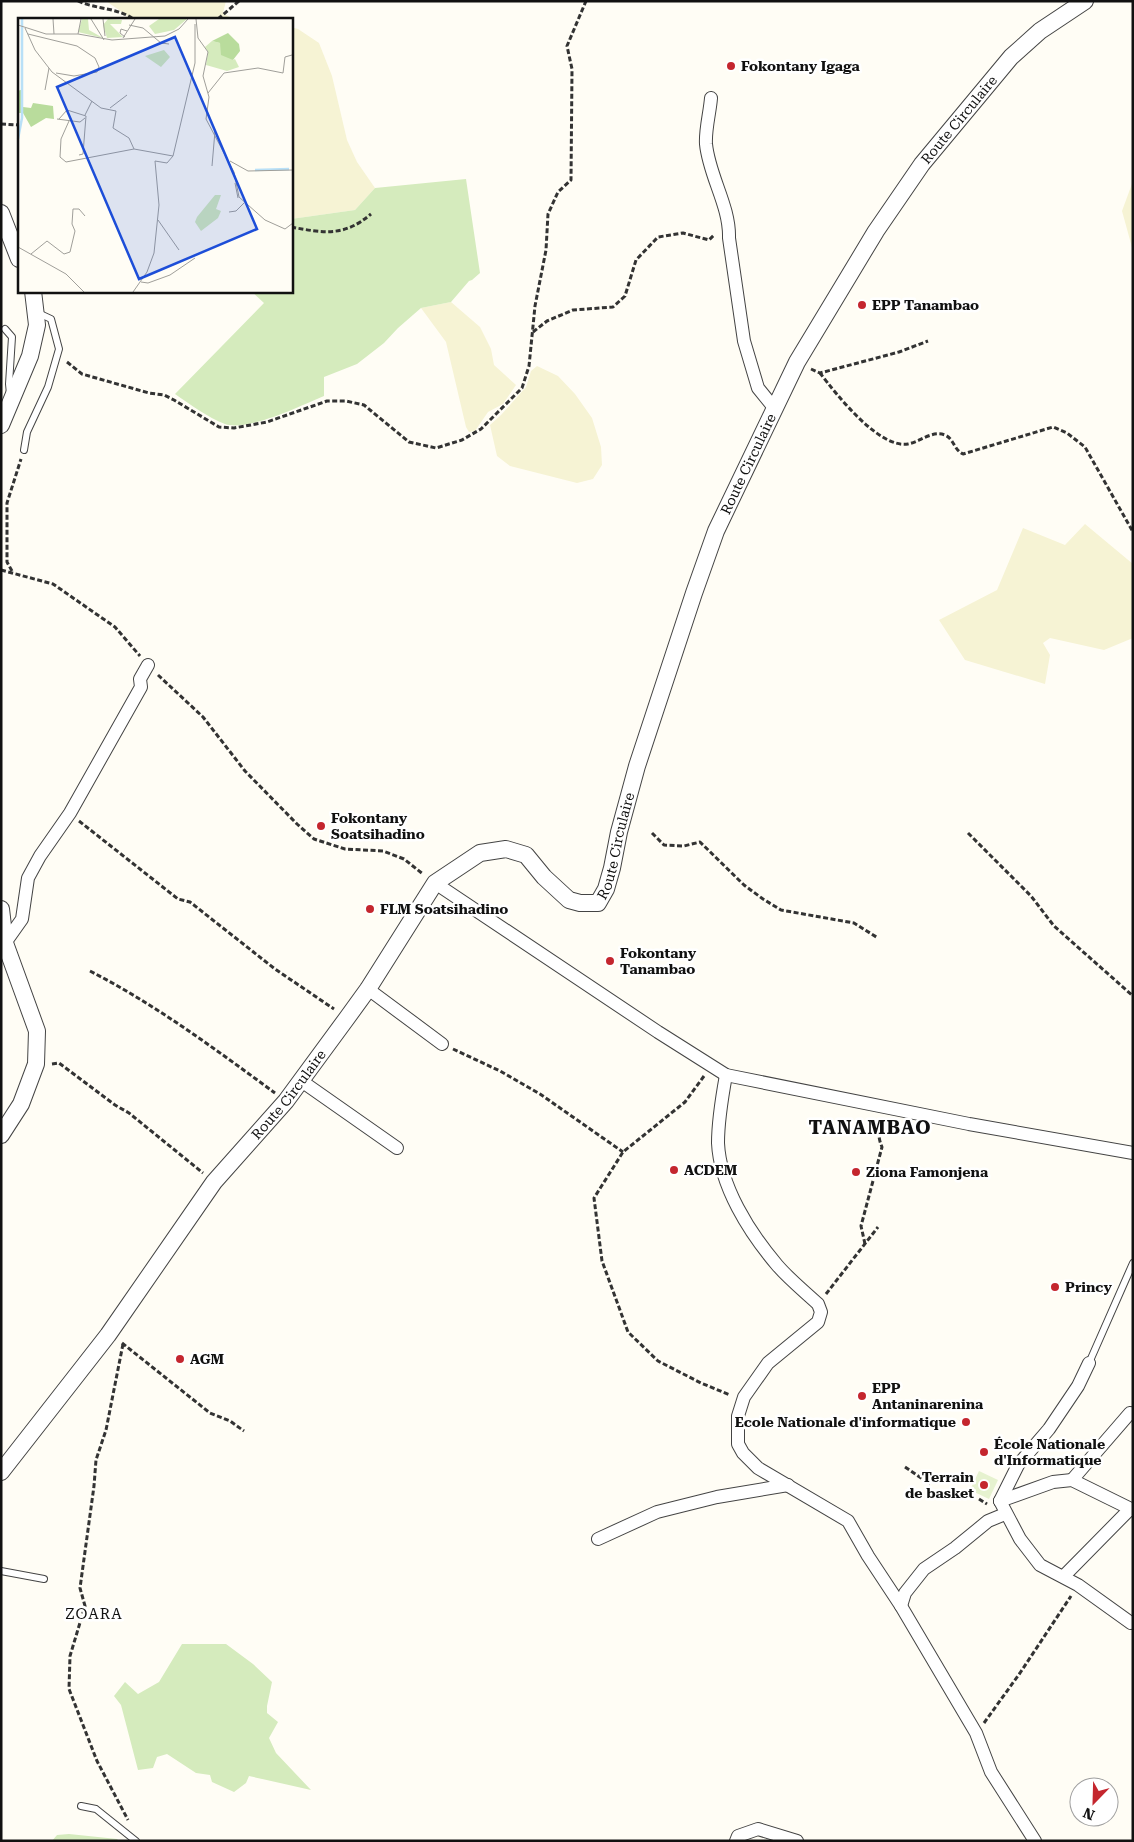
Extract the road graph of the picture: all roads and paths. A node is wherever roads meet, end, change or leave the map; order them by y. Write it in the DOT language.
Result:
graph roads {
  1 [pos="78,1"];
  2 [pos="239,1"];
  3 [pos="586,1"];
  4 [pos="1085,1"];
  5 [pos="132,18"];
  6 [pos="219,18"];
  7 [pos="711,98"];
  8 [pos="1,124"];
  9 [pos="18,125"];
  10 [pos="1,214"];
  11 [pos="371,214"];
  12 [pos="292,227"];
  13 [pos="728,238"];
  14 [pos="18,256"];
  15 [pos="32,292"];
  16 [pos="35,312"];
  17 [pos="5,329"];
  18 [pos="533,332"];
  19 [pos="928,341"];
  20 [pos="59,349"];
  21 [pos="797,362"];
  22 [pos="820,373"];
  23 [pos="11,402"];
  24 [pos="775,409"];
  25 [pos="1,425"];
  26 [pos="24,450"];
  27 [pos="1133,532"];
  28 [pos="1,570"];
  29 [pos="12,572"];
  30 [pos="148,665"];
  31 [pos="92,832"];
  32 [pos="652,833"];
  33 [pos="968,833"];
  34 [pos="435,883"];
  35 [pos="1,909"];
  36 [pos="878,938"];
  37 [pos="5,943"];
  38 [pos="90,971"];
  39 [pos="368,989"];
  40 [pos="1133,996"];
  41 [pos="347,1018"];
  42 [pos="442,1044"];
  43 [pos="36,1064"];
  44 [pos="712,1066"];
  45 [pos="726,1074"];
  46 [pos="300,1080"];
  47 [pos="286,1101"];
  48 [pos="904,1110"];
  49 [pos="1,1135"];
  50 [pos="397,1148"];
  51 [pos="623,1152"];
  52 [pos="1133,1153"];
  53 [pos="214,1182"];
  54 [pos="878,1227"];
  55 [pos="865,1244"];
  56 [pos="1133,1263"];
  57 [pos="818,1304"];
  58 [pos="108,1335"];
  59 [pos="123,1344"];
  60 [pos="1089,1363"];
  61 [pos="743,1400"];
  62 [pos="1130,1413"];
  63 [pos="244,1431"];
  64 [pos="905,1467"];
  65 [pos="1,1472"];
  66 [pos="1072,1480"];
  67 [pos="930,1484"];
  68 [pos="788,1485"];
  69 [pos="1000,1501"];
  70 [pos="1131,1510"];
  71 [pos="1005,1514"];
  72 [pos="598,1539"];
  73 [pos="1,1571"];
  74 [pos="1064,1576"];
  75 [pos="44,1579"];
  76 [pos="1078,1585"];
  77 [pos="901,1606"];
  78 [pos="1133,1622"];
  79 [pos="976,1733"];
  80 [pos="81,1806"];
  81 [pos="130,1823"];
  82 [pos="136,1841"];
  83 [pos="736,1841"];
  84 [pos="797,1841"];
  85 [pos="1034,1841"];
  1 -- 5 [label="path"];
  2 -- 6 [label="path"];
  3 -- 18 [label="path"];
  4 -- 21 [label="street, Route Circulaire"];
  7 -- 13 [label="street"];
  8 -- 9 [label="path"];
  10 -- 14 [label="street"];
  11 -- 12 [label="path"];
  13 -- 18 [label="path"];
  13 -- 24 [label="street"];
  15 -- 16 [label="street"];
  16 -- 20 [label="lane"];
  16 -- 23 [label="street"];
  17 -- 23 [label="lane"];
  18 -- 20 [label="path"];
  19 -- 22 [label="path"];
  20 -- 26 [label="lane"];
  21 -- 22 [label="path"];
  21 -- 24 [label="street, Route Circulaire"];
  22 -- 27 [label="path"];
  23 -- 25 [label="street"];
  24 -- 34 [label="street, Route Circulaire"];
  26 -- 29 [label="path"];
  28 -- 29 [label="path"];
  29 -- 30 [label="path"];
  30 -- 34 [label="path"];
  30 -- 37 [label="street"];
  31 -- 41 [label="path"];
  32 -- 36 [label="path"];
  33 -- 40 [label="path"];
  34 -- 39 [label="street, Route Circulaire"];
  34 -- 44 [label="street"];
  35 -- 37 [label="street"];
  37 -- 43 [label="street"];
  38 -- 47 [label="path"];
  39 -- 41 [label="street, Route Circulaire"];
  39 -- 42 [label="street"];
  41 -- 46 [label="street, Route Circulaire"];
  42 -- 51 [label="path"];
  43 -- 49 [label="street"];
  43 -- 53 [label="path"];
  44 -- 45 [label="street"];
  44 -- 51 [label="path"];
  45 -- 48 [label="street"];
  45 -- 57 [label="street"];
  46 -- 47 [label="street, Route Circulaire"];
  46 -- 50 [label="street"];
  47 -- 53 [label="street, Route Circulaire"];
  48 -- 52 [label="street"];
  48 -- 55 [label="path"];
  51 -- 61 [label="path"];
  53 -- 58 [label="street, Route Circulaire"];
  54 -- 55 [label="path"];
  55 -- 57 [label="path"];
  56 -- 60 [label="lane"];
  57 -- 61 [label="street"];
  58 -- 59 [label="path"];
  58 -- 65 [label="street, Route Circulaire"];
  59 -- 63 [label="path"];
  59 -- 81 [label="path"];
  60 -- 69 [label="street"];
  61 -- 68 [label="street"];
  62 -- 66 [label="street"];
  64 -- 67 [label="path"];
  66 -- 69 [label="street"];
  66 -- 70 [label="street"];
  68 -- 72 [label="street"];
  68 -- 77 [label="street"];
  69 -- 71 [label="street"];
  70 -- 74 [label="street"];
  71 -- 74 [label="street"];
  71 -- 77 [label="street"];
  73 -- 75 [label="lane"];
  74 -- 76 [label="street"];
  76 -- 78 [label="street"];
  76 -- 79 [label="path"];
  77 -- 79 [label="street"];
  79 -- 85 [label="street"];
  80 -- 82 [label="lane"];
  83 -- 84 [label="street"];
}
